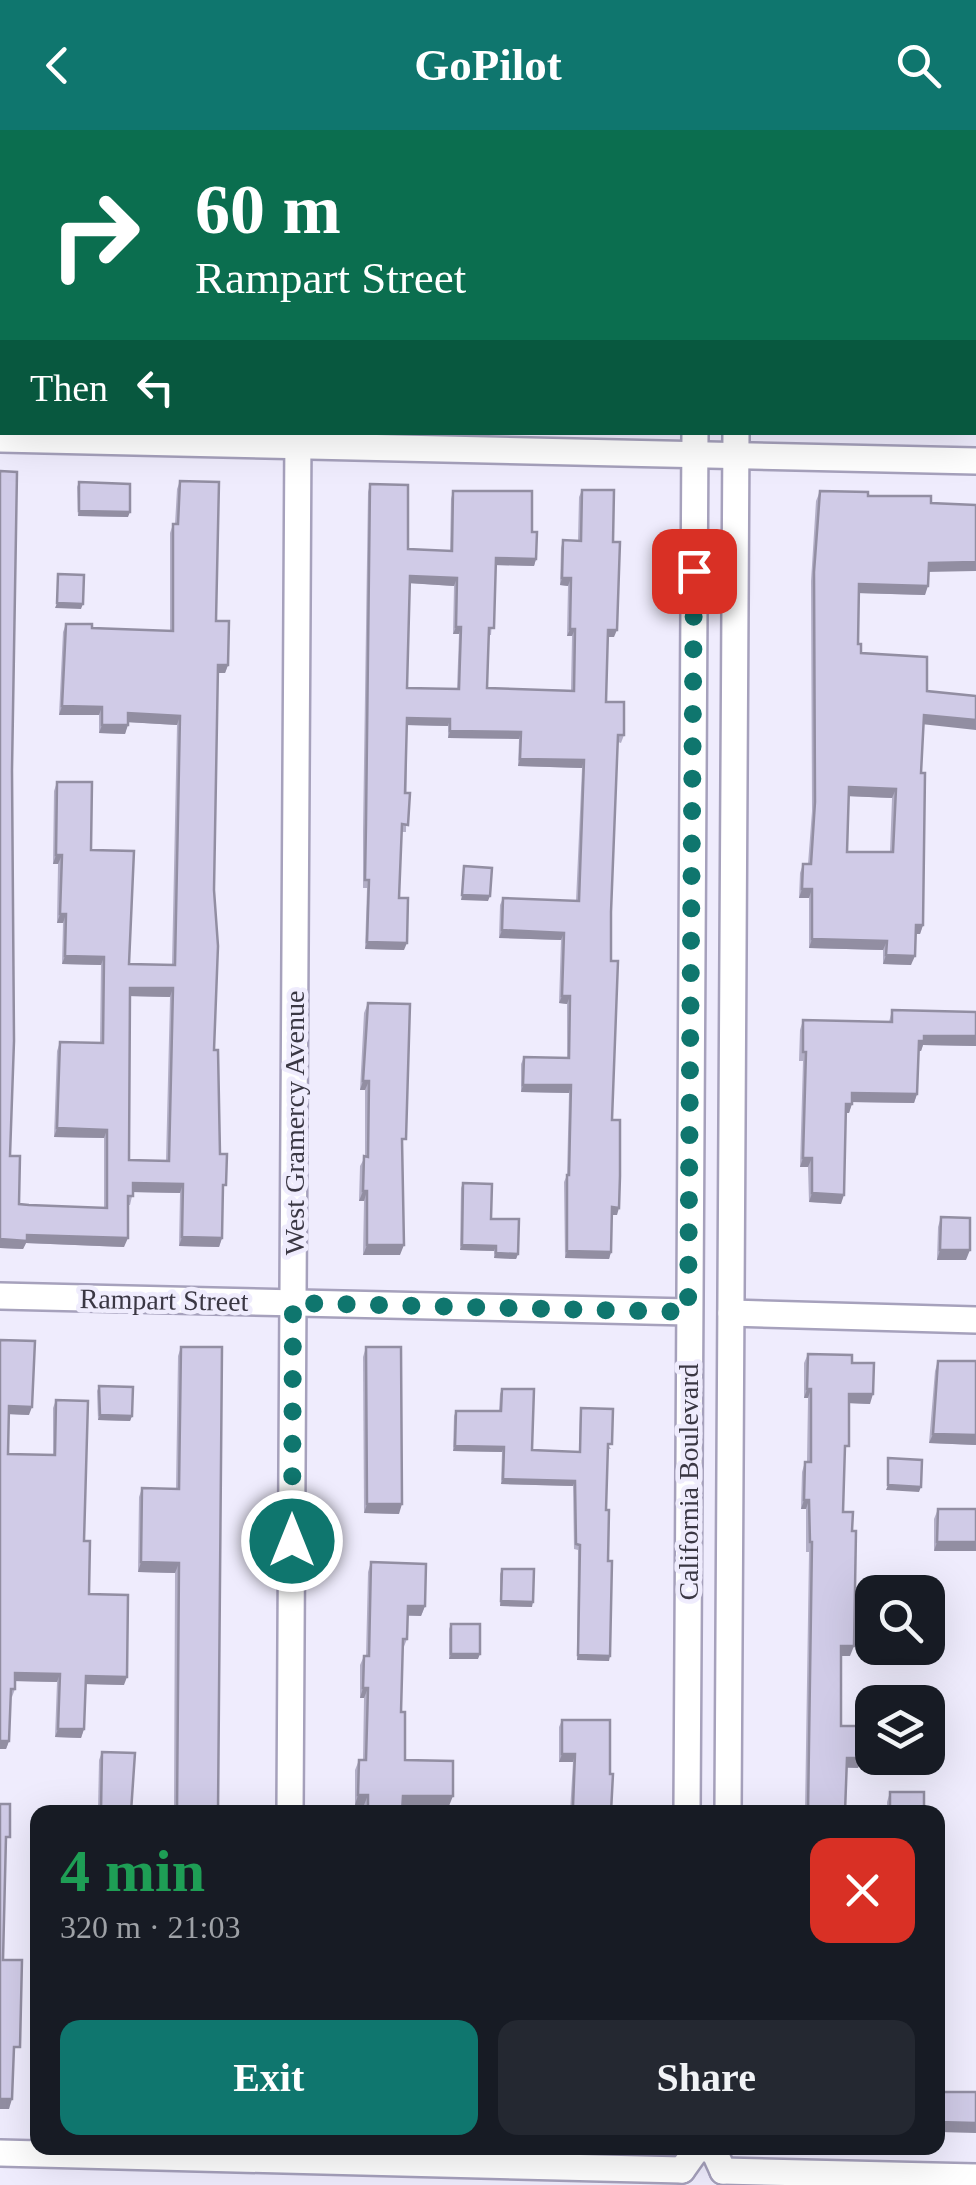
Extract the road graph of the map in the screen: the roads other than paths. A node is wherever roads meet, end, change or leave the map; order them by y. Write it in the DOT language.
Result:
graph roads {
  1 [pos="0,439"];
  2 [pos="298,439"];
  3 [pos="695,444"];
  4 [pos="736,444"];
  5 [pos="976,462"];
  6 [pos="733,881"];
  7 [pos="693,882"];
  8 [pos="0,1296"];
  9 [pos="293,1303"];
  10 [pos="688,1312"];
  11 [pos="731,1313"];
  12 [pos="976,1320"];
  13 [pos="728,1743"];
  14 [pos="688,1744"];
  15 [pos="290,1805"];
  16 [pos="686,1805"];
  17 [pos="728,1805"];
  18 [pos="0,2152"];
  19 [pos="30,2153"];
  20 [pos="72,2155"];
  21 [pos="288,2164"];
  22 [pos="684,2172"];
  23 [pos="721,2172"];
  24 [pos="976,2177"];
  1 -- 2 [label="street"];
  2 -- 3 [label="street"];
  2 -- 9 [label="street, West Gramercy Avenue"];
  3 -- 4 [label="street"];
  3 -- 7 [label="street, California Boulevard"];
  4 -- 5 [label="street"];
  4 -- 6 [label="street, California Boulevard"];
  6 -- 7 [label="street"];
  6 -- 11 [label="street, California Boulevard"];
  7 -- 10 [label="street, California Boulevard"];
  8 -- 9 [label="street, Rampart Street"];
  9 -- 10 [label="street, Rampart Street"];
  9 -- 15 [label="street, West Gramercy Avenue"];
  10 -- 11 [label="street"];
  10 -- 14 [label="street, California Boulevard"];
  11 -- 12 [label="street"];
  11 -- 13 [label="street, California Boulevard"];
  13 -- 14 [label="street"];
  13 -- 17 [label="street, California Boulevard"];
  14 -- 16 [label="street, California Boulevard"];
  18 -- 19 [label="street"];
  20 -- 21 [label="street"];
  21 -- 22 [label="street"];
  23 -- 24 [label="street"];
}
